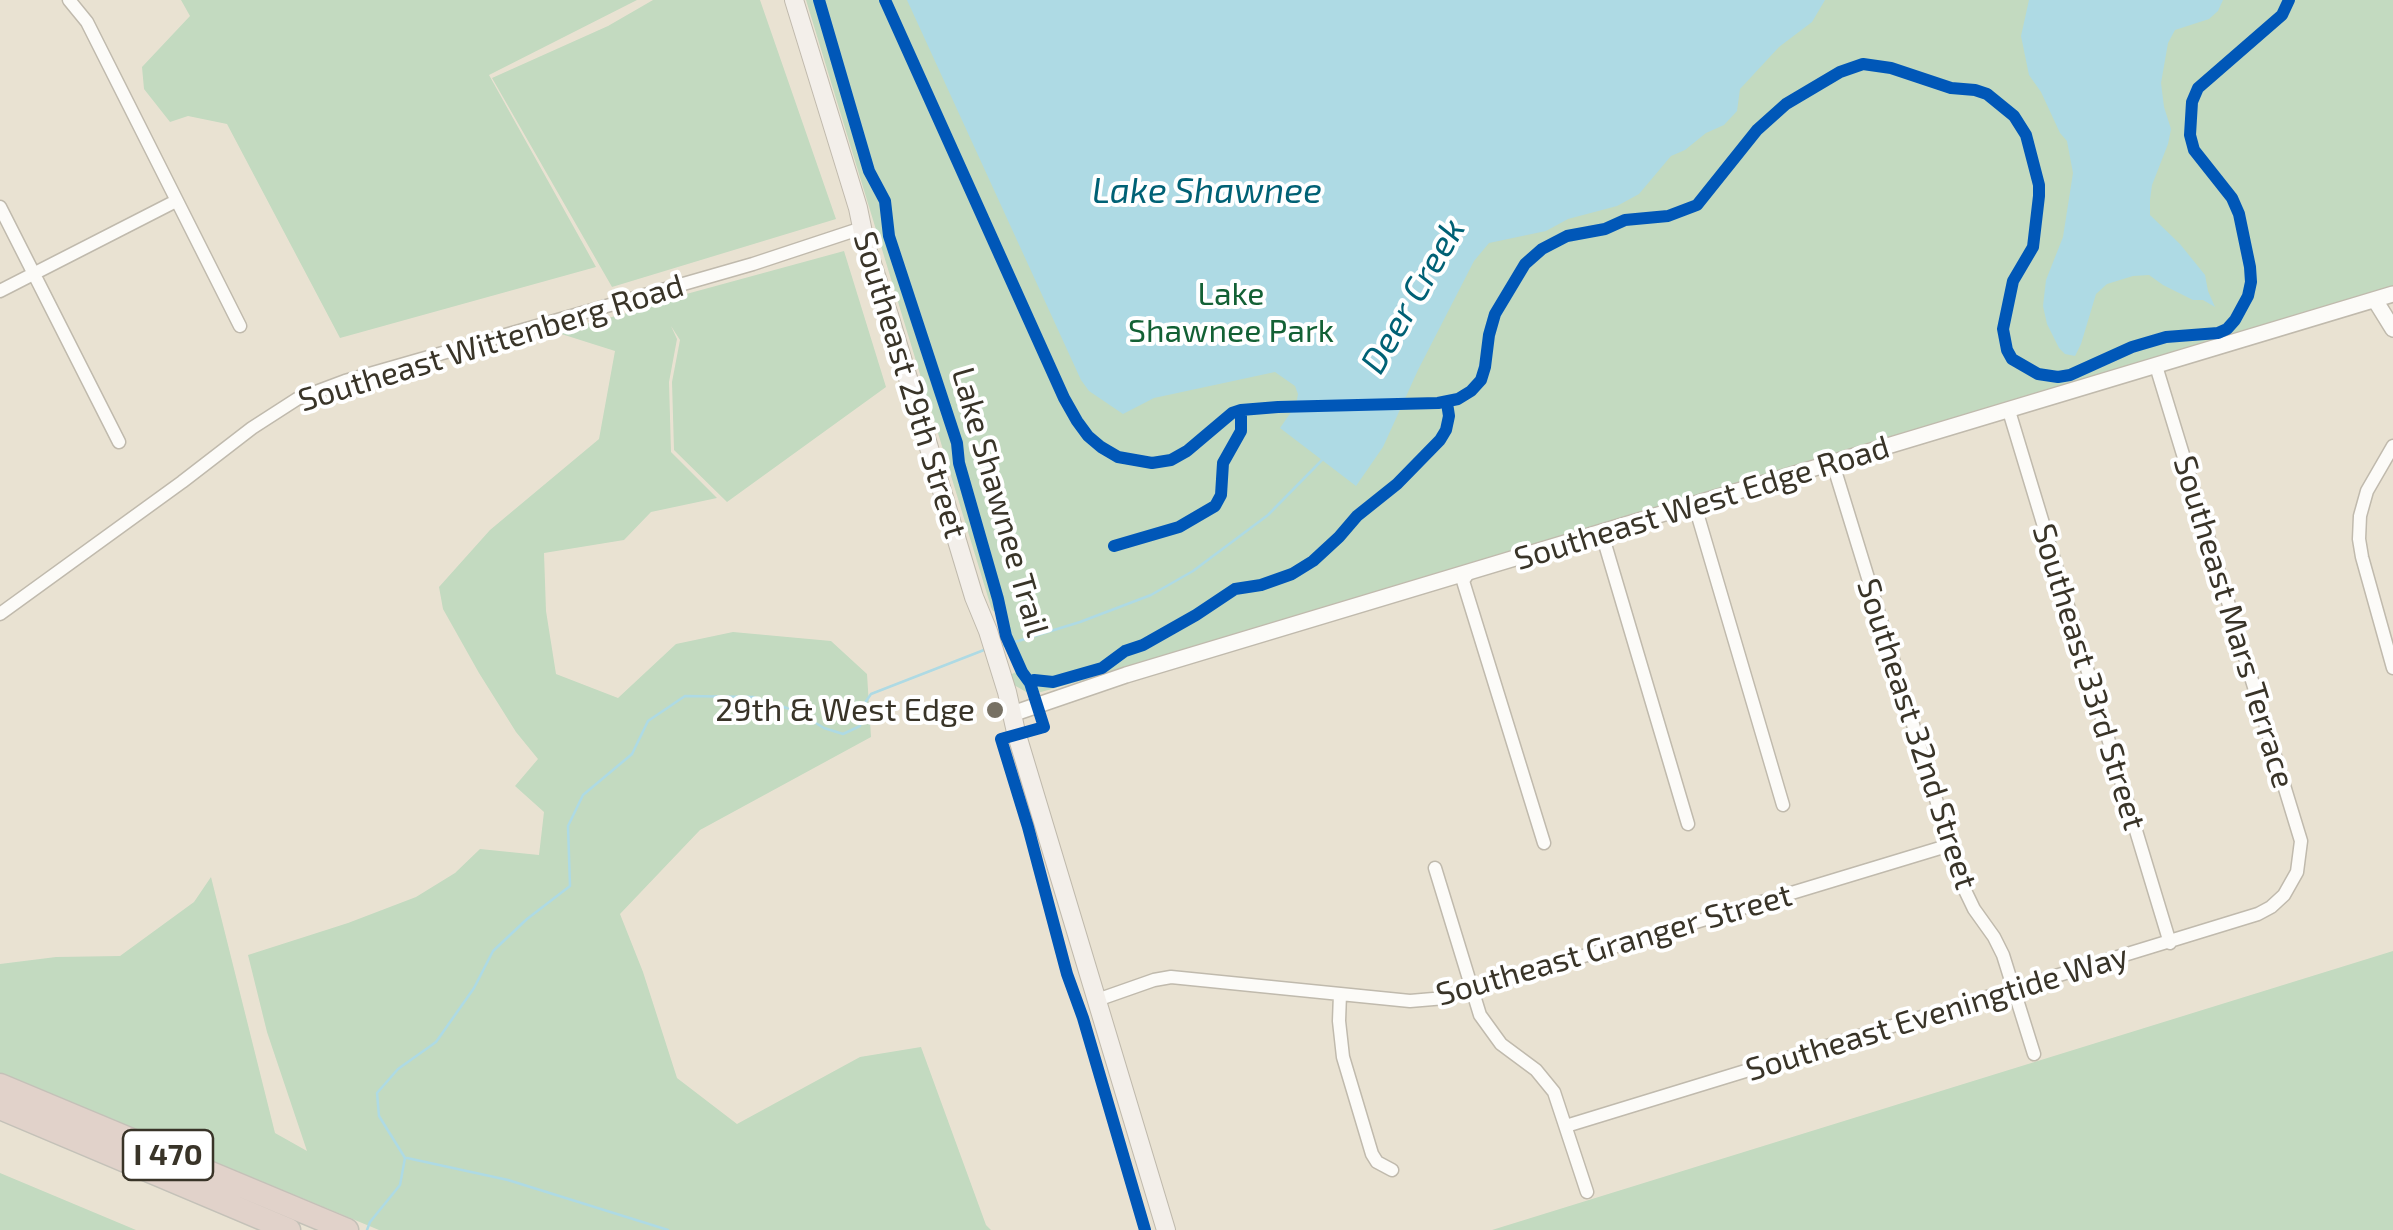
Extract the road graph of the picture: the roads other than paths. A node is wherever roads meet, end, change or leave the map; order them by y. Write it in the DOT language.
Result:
graph roads {
  1 [pos="68,0"];
  2 [pos="794,0"];
  3 [pos="176,201"];
  4 [pos="0,207"];
  5 [pos="862,228"];
  6 [pos="34,275"];
  7 [pos="0,291"];
  8 [pos="2393,294"];
  9 [pos="2374,300"];
  10 [pos="240,326"];
  11 [pos="2393,329"];
  12 [pos="2156,366"];
  13 [pos="2008,411"];
  14 [pos="119,442"];
  15 [pos="2393,446"];
  16 [pos="1833,464"];
  17 [pos="1695,506"];
  18 [pos="1602,534"];
  19 [pos="1469,572"];
  20 [pos="0,614"];
  21 [pos="2386,618"];
  22 [pos="2393,668"];
  23 [pos="1012,714"];
  24 [pos="1782,805"];
  25 [pos="1688,824"];
  26 [pos="1544,843"];
  27 [pos="1950,845"];
  28 [pos="1435,868"];
  29 [pos="2294,878"];
  30 [pos="2170,942"];
  31 [pos="2014,989"];
  32 [pos="1472,992"];
  33 [pos="1340,994"];
  34 [pos="1096,1000"];
  35 [pos="2034,1054"];
  36 [pos="0,1085"];
  37 [pos="0,1108"];
  38 [pos="1566,1126"];
  39 [pos="1392,1170"];
  40 [pos="1587,1192"];
  41 [pos="341,1227"];
  42 [pos="289,1230"];
  43 [pos="1166,1230"];
  1 -- 3 [label="street"];
  2 -- 5 [label="main road, Southeast 29th Street"];
  3 -- 6 [label="street"];
  3 -- 10 [label="street"];
  4 -- 6 [label="street"];
  5 -- 20 [label="street, Southeast Wittenberg Road"];
  5 -- 23 [label="main road, Southeast 29th Street"];
  6 -- 7 [label="street"];
  6 -- 14 [label="street"];
  8 -- 9 [label="street, Southeast West Edge Road"];
  9 -- 11 [label="street"];
  9 -- 12 [label="street, Southeast West Edge Road"];
  12 -- 13 [label="street, Southeast West Edge Road"];
  12 -- 29 [label="street, Southeast Mars Terrace"];
  13 -- 16 [label="street, Southeast West Edge Road"];
  13 -- 30 [label="street, Southeast 33rd Street"];
  15 -- 21 [label="street"];
  16 -- 17 [label="street, Southeast West Edge Road"];
  16 -- 27 [label="street, Southeast 32nd Street"];
  17 -- 18 [label="street, Southeast West Edge Road"];
  17 -- 24 [label="street"];
  18 -- 19 [label="street, Southeast West Edge Road"];
  18 -- 25 [label="street"];
  19 -- 23 [label="street, Southeast West Edge Road"];
  19 -- 26 [label="street"];
  21 -- 22 [label="street"];
  23 -- 34 [label="main road, Southeast 29th Street"];
  27 -- 31 [label="street, Southeast 32nd Street"];
  27 -- 32 [label="street, Southeast Granger Street"];
  28 -- 32 [label="street"];
  29 -- 30 [label="street, Southeast Eveningtide Way"];
  30 -- 31 [label="street, Southeast Eveningtide Way"];
  31 -- 35 [label="street, Southeast 32nd Street"];
  31 -- 38 [label="street, Southeast Eveningtide Way"];
  32 -- 33 [label="street, Southeast Granger Street"];
  32 -- 38 [label="street"];
  33 -- 34 [label="street, Southeast Granger Street"];
  33 -- 39 [label="street"];
  34 -- 43 [label="main road, Southeast 29th Street"];
  36 -- 41 [label="highway, I 470"];
  37 -- 42 [label="highway, I 470"];
  38 -- 40 [label="street"];
}
